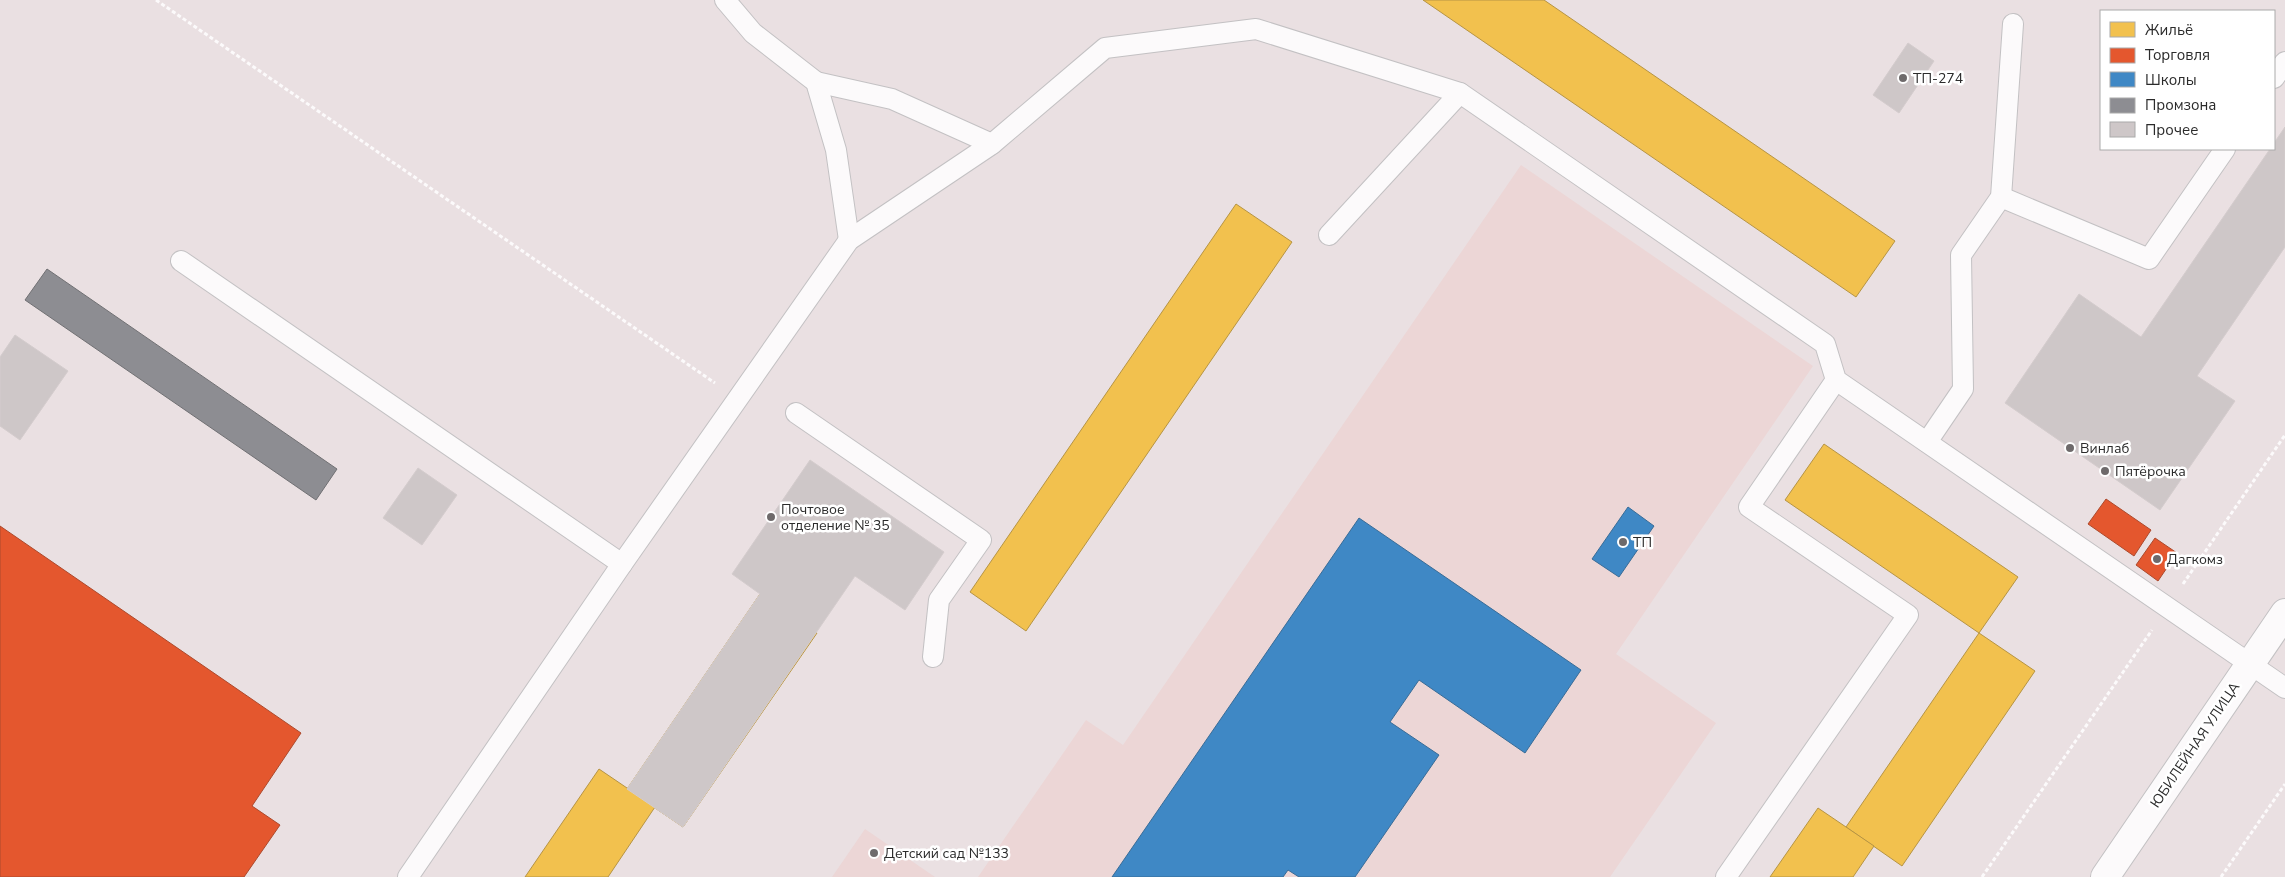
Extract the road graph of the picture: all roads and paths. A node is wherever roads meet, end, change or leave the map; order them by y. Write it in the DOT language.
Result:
graph roads {
  1 [pos="156,0"];
  2 [pos="725,0"];
  3 [pos="2013,24"];
  4 [pos="2285,62"];
  5 [pos="2275,77"];
  6 [pos="816,82"];
  7 [pos="1460,93"];
  8 [pos="992,144"];
  9 [pos="2224,150"];
  10 [pos="2001,198"];
  11 [pos="1329,235"];
  12 [pos="849,240"];
  13 [pos="181,261"];
  14 [pos="1836,380"];
  15 [pos="739,399"];
  16 [pos="796,413"];
  17 [pos="2285,436"];
  18 [pos="1927,442"];
  19 [pos="622,564"];
  20 [pos="2168,607"];
  21 [pos="2285,613"];
  22 [pos="933,657"];
  23 [pos="2250,664"];
  24 [pos="2285,688"];
  25 [pos="2285,784"];
  26 [pos="408,877"];
  27 [pos="1726,877"];
  28 [pos="1982,877"];
  29 [pos="2105,877"];
  30 [pos="2221,877"];
  1 -- 15 [label="path"];
  2 -- 6 [label="lane"];
  3 -- 10 [label="lane"];
  4 -- 5 [label="lane"];
  6 -- 8 [label="lane"];
  6 -- 12 [label="lane"];
  7 -- 8 [label="lane"];
  7 -- 11 [label="lane"];
  7 -- 14 [label="lane"];
  8 -- 12 [label="lane"];
  9 -- 10 [label="lane"];
  10 -- 18 [label="lane"];
  12 -- 15 [label="lane"];
  13 -- 19 [label="lane"];
  14 -- 18 [label="lane"];
  14 -- 27 [label="lane"];
  15 -- 19 [label="lane"];
  16 -- 22 [label="lane"];
  17 -- 20 [label="path"];
  18 -- 20 [label="lane"];
  19 -- 26 [label="lane"];
  20 -- 23 [label="lane"];
  20 -- 28 [label="path"];
  21 -- 23 [label="main road, ЮБИЛЕЙНАЯ УЛИЦА"];
  23 -- 24 [label="lane"];
  23 -- 29 [label="main road, ЮБИЛЕЙНАЯ УЛИЦА"];
  25 -- 30 [label="path"];
}
